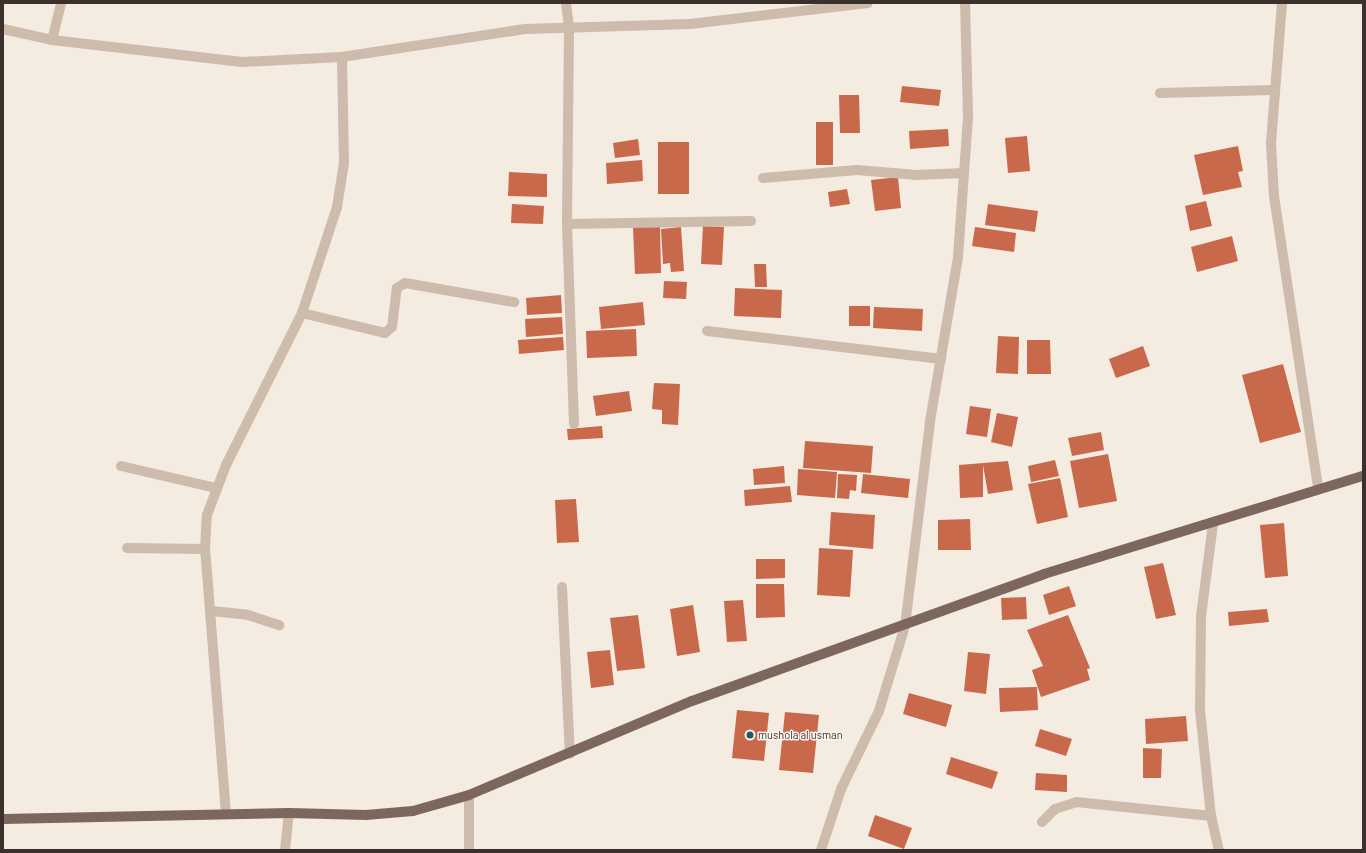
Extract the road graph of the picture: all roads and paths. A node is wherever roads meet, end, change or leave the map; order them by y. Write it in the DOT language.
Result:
graph roads {
  1 [pos="62,3"];
  2 [pos="566,3"];
  3 [pos="868,3"];
  4 [pos="965,3"];
  5 [pos="1282,3"];
  6 [pos="855,4"];
  7 [pos="3,29"];
  8 [pos="569,29"];
  9 [pos="52,40"];
  10 [pos="342,57"];
  11 [pos="1274,90"];
  12 [pos="1160,93"];
  13 [pos="964,173"];
  14 [pos="763,178"];
  15 [pos="751,221"];
  16 [pos="567,224"];
  17 [pos="514,302"];
  18 [pos="302,313"];
  19 [pos="707,331"];
  20 [pos="941,359"];
  21 [pos="574,424"];
  22 [pos="121,466"];
  23 [pos="1363,476"];
  24 [pos="216,488"];
  25 [pos="1318,488"];
  26 [pos="1213,524"];
  27 [pos="127,548"];
  28 [pos="206,549"];
  29 [pos="562,587"];
  30 [pos="212,611"];
  31 [pos="278,625"];
  32 [pos="905,626"];
  33 [pos="570,754"];
  34 [pos="469,795"];
  35 [pos="289,813"];
  36 [pos="226,814"];
  37 [pos="1211,816"];
  38 [pos="3,819"];
  39 [pos="1042,822"];
  40 [pos="285,850"];
  41 [pos="469,850"];
  42 [pos="820,850"];
  43 [pos="1219,850"];
  1 -- 9 [label="street"];
  2 -- 8 [label="street"];
  3 -- 6 [label="street"];
  4 -- 13 [label="street"];
  5 -- 11 [label="street"];
  6 -- 8 [label="street"];
  7 -- 9 [label="street"];
  8 -- 10 [label="street"];
  8 -- 16 [label="street"];
  9 -- 10 [label="street"];
  10 -- 18 [label="street"];
  11 -- 12 [label="street"];
  11 -- 25 [label="street"];
  13 -- 14 [label="street"];
  13 -- 20 [label="street"];
  15 -- 16 [label="street"];
  16 -- 21 [label="street"];
  17 -- 18 [label="street"];
  18 -- 24 [label="street"];
  19 -- 20 [label="street"];
  20 -- 32 [label="street"];
  22 -- 24 [label="street"];
  23 -- 25 [label="main road"];
  24 -- 28 [label="street"];
  25 -- 26 [label="main road"];
  26 -- 32 [label="main road"];
  26 -- 37 [label="street"];
  27 -- 28 [label="street"];
  28 -- 30 [label="street"];
  29 -- 33 [label="street"];
  30 -- 31 [label="street"];
  30 -- 36 [label="street"];
  32 -- 33 [label="main road"];
  32 -- 42 [label="street"];
  33 -- 34 [label="main road"];
  34 -- 35 [label="main road"];
  34 -- 41 [label="street"];
  35 -- 36 [label="main road"];
  35 -- 40 [label="street"];
  36 -- 38 [label="main road"];
  37 -- 39 [label="street"];
  37 -- 43 [label="street"];
}
